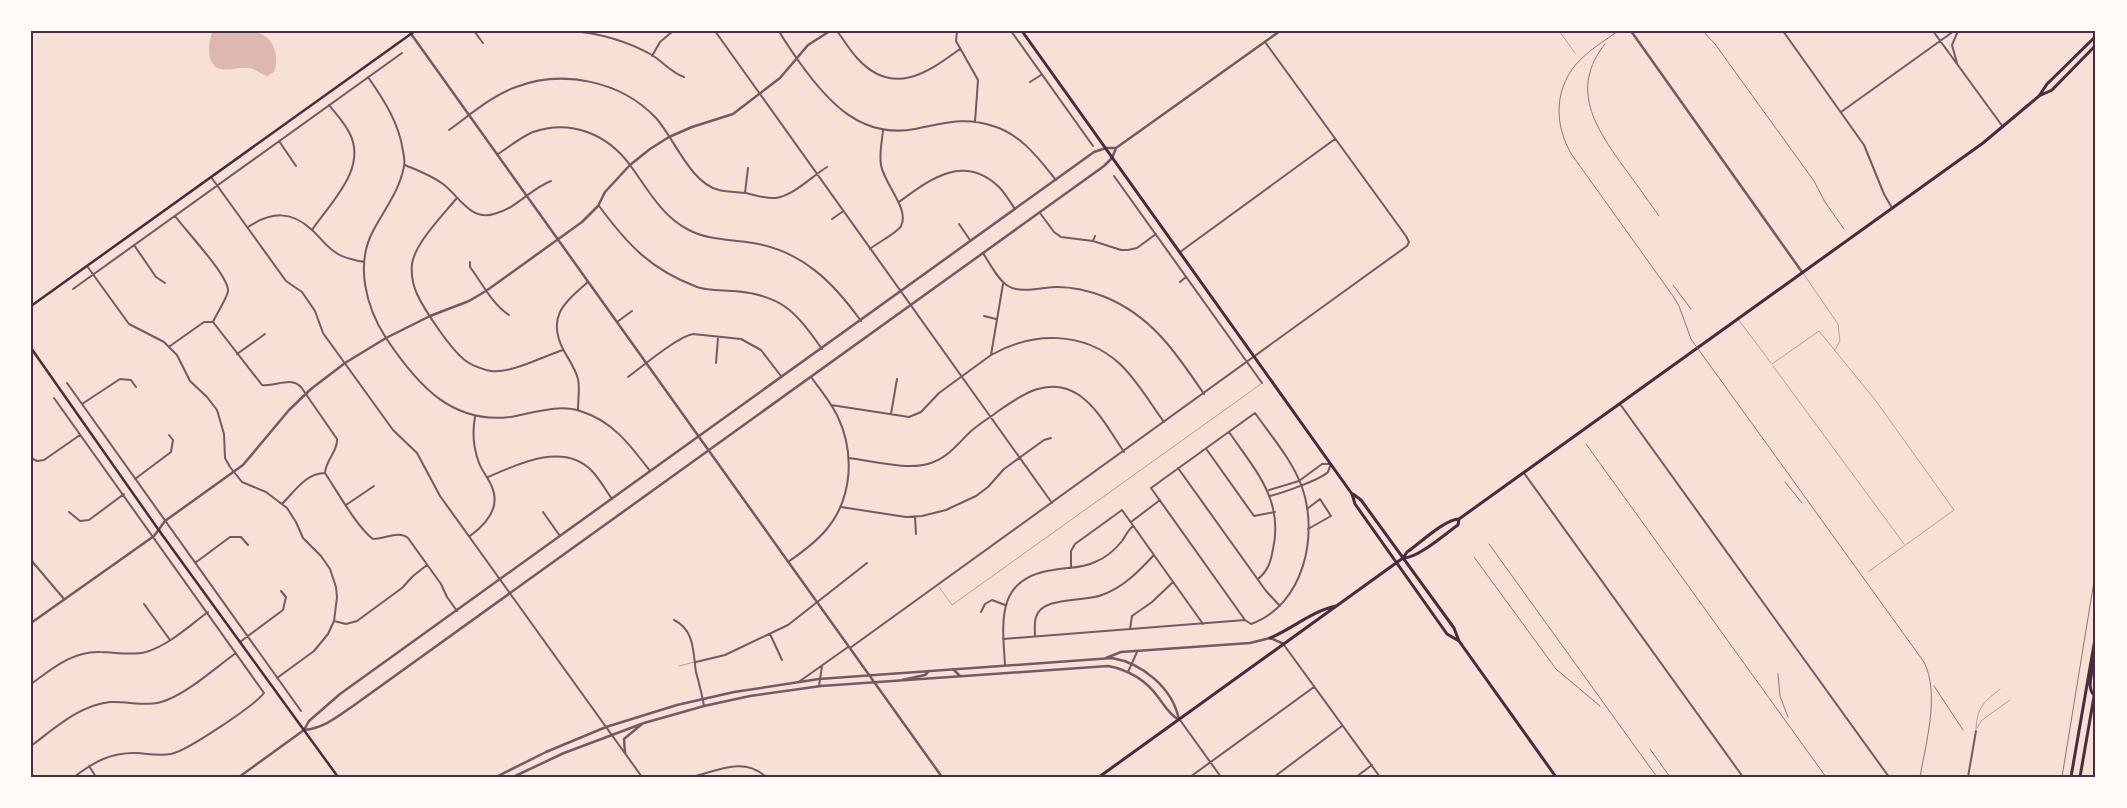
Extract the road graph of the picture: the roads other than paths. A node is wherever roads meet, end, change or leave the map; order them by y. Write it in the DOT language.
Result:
graph roads {
  1 [pos="415,31"];
  2 [pos="474,31"];
  3 [pos="570,31"];
  4 [pos="673,31"];
  5 [pos="714,31"];
  6 [pos="779,31"];
  7 [pos="830,31"];
  8 [pos="837,31"];
  9 [pos="957,31"];
  10 [pos="1011,31"];
  11 [pos="1022,31"];
  12 [pos="1280,31"];
  13 [pos="1559,31"];
  14 [pos="1631,31"];
  15 [pos="1783,31"];
  16 [pos="1932,31"];
  17 [pos="1954,31"];
  18 [pos="1958,31"];
  19 [pos="410,33"];
  20 [pos="2096,36"];
  21 [pos="1265,42"];
  22 [pos="1940,42"];
  23 [pos="483,43"];
  24 [pos="2096,45"];
  25 [pos="960,49"];
  26 [pos="402,53"];
  27 [pos="1575,54"];
  28 [pos="652,56"];
  29 [pos="796,58"];
  30 [pos="1958,65"];
  31 [pos="1042,74"];
  32 [pos="368,77"];
  33 [pos="684,77"];
  34 [pos="1030,82"];
  35 [pos="759,95"];
  36 [pos="2039,96"];
  37 [pos="329,105"];
  38 [pos="1841,112"];
  39 [pos="469,116"];
  40 [pos="975,122"];
  41 [pos="2003,127"];
  42 [pos="449,130"];
  43 [pos="883,130"];
  44 [pos="669,137"];
  45 [pos="1335,139"];
  46 [pos="278,142"];
  47 [pos="1093,146"];
  48 [pos="1106,148"];
  49 [pos="1116,148"];
  50 [pos="498,154"];
  51 [pos="1112,158"];
  52 [pos="405,165"];
  53 [pos="630,165"];
  54 [pos="296,166"];
  55 [pos="827,167"];
  56 [pos="748,168"];
  57 [pos="816,174"];
  58 [pos="1114,176"];
  59 [pos="211,177"];
  60 [pos="1056,180"];
  61 [pos="551,181"];
  62 [pos="218,186"];
  63 [pos="745,193"];
  64 [pos="527,196"];
  65 [pos="456,198"];
  66 [pos="899,202"];
  67 [pos="598,206"];
  68 [pos="1892,208"];
  69 [pos="1016,209"];
  70 [pos="843,212"];
  71 [pos="1040,212"];
  72 [pos="175,216"];
  73 [pos="832,220"];
  74 [pos="959,224"];
  75 [pos="248,227"];
  76 [pos="312,230"];
  77 [pos="1156,234"];
  78 [pos="1095,236"];
  79 [pos="558,240"];
  80 [pos="971,241"];
  81 [pos="1093,241"];
  82 [pos="134,246"];
  83 [pos="870,249"];
  84 [pos="1180,252"];
  85 [pos="983,253"];
  86 [pos="364,262"];
  87 [pos="470,262"];
  88 [pos="87,266"];
  89 [pos="1802,272"];
  90 [pos="93,275"];
  91 [pos="1186,277"];
  92 [pos="588,282"];
  93 [pos="1004,282"];
  94 [pos="1180,282"];
  95 [pos="164,284"];
  96 [pos="73,289"];
  97 [pos="486,291"];
  98 [pos="901,292"];
  99 [pos="31,306"];
  100 [pos="911,306"];
  101 [pos="632,311"];
  102 [pos="430,316"];
  103 [pos="509,316"];
  104 [pos="984,316"];
  105 [pos="1738,318"];
  106 [pos="996,319"];
  107 [pos="861,320"];
  108 [pos="213,322"];
  109 [pos="617,322"];
  110 [pos="265,334"];
  111 [pos="386,338"];
  112 [pos="718,338"];
  113 [pos="170,346"];
  114 [pos="31,348"];
  115 [pos="822,349"];
  116 [pos="563,350"];
  117 [pos="1835,352"];
  118 [pos="237,354"];
  119 [pos="991,355"];
  120 [pos="1255,357"];
  121 [pos="344,363"];
  122 [pos="646,363"];
  123 [pos="716,363"];
  124 [pos="1247,363"];
  125 [pos="1772,364"];
  126 [pos="628,377"];
  127 [pos="782,377"];
  128 [pos="811,377"];
  129 [pos="962,377"];
  130 [pos="897,379"];
  131 [pos="67,383"];
  132 [pos="1262,383"];
  133 [pos="136,387"];
  134 [pos="306,394"];
  135 [pos="1204,394"];
  136 [pos="54,398"];
  137 [pos="1620,403"];
  138 [pos="82,404"];
  139 [pos="831,405"];
  140 [pos="578,410"];
  141 [pos="891,414"];
  142 [pos="475,417"];
  143 [pos="990,417"];
  144 [pos="1164,422"];
  145 [pos="1229,432"];
  146 [pos="81,434"];
  147 [pos="169,435"];
  148 [pos="698,436"];
  149 [pos="1051,438"];
  150 [pos="1206,449"];
  151 [pos="708,450"];
  152 [pos="1124,452"];
  153 [pos="31,458"];
  154 [pos="849,458"];
  155 [pos="1020,458"];
  156 [pos="1331,464"];
  157 [pos="1178,468"];
  158 [pos="650,471"];
  159 [pos="234,472"];
  160 [pos="1523,472"];
  161 [pos="325,473"];
  162 [pos="488,477"];
  163 [pos="135,479"];
  164 [pos="1299,480"];
  165 [pos="374,486"];
  166 [pos="1301,486"];
  167 [pos="1268,491"];
  168 [pos="124,494"];
  169 [pos="1352,494"];
  170 [pos="1270,496"];
  171 [pos="612,499"];
  172 [pos="1160,500"];
  173 [pos="1052,503"];
  174 [pos="282,504"];
  175 [pos="346,505"];
  176 [pos="841,507"];
  177 [pos="1307,509"];
  178 [pos="69,512"];
  179 [pos="543,512"];
  180 [pos="1275,512"];
  181 [pos="915,517"];
  182 [pos="1459,519"];
  183 [pos="165,521"];
  184 [pos="1131,522"];
  185 [pos="1133,526"];
  186 [pos="158,529"];
  187 [pos="1308,529"];
  188 [pos="916,534"];
  189 [pos="154,536"];
  190 [pos="470,536"];
  191 [pos="560,536"];
  192 [pos="248,545"];
  193 [pos="1905,545"];
  194 [pos="1154,554"];
  195 [pos="1403,558"];
  196 [pos="31,560"];
  197 [pos="788,562"];
  198 [pos="195,563"];
  199 [pos="867,563"];
  200 [pos="1397,563"];
  201 [pos="428,565"];
  202 [pos="1071,568"];
  203 [pos="1868,572"];
  204 [pos="501,580"];
  205 [pos="1258,580"];
  206 [pos="1173,582"];
  207 [pos="938,584"];
  208 [pos="281,591"];
  209 [pos="510,593"];
  210 [pos="64,599"];
  211 [pos="817,603"];
  212 [pos="144,604"];
  213 [pos="1005,605"];
  214 [pos="1339,605"];
  215 [pos="1280,606"];
  216 [pos="457,611"];
  217 [pos="208,612"];
  218 [pos="981,612"];
  219 [pos="674,620"];
  220 [pos="1245,620"];
  221 [pos="334,622"];
  222 [pos="31,624"];
  223 [pos="1203,624"];
  224 [pos="1130,629"];
  225 [pos="2096,633"];
  226 [pos="770,634"];
  227 [pos="248,636"];
  228 [pos="1035,636"];
  229 [pos="1270,638"];
  230 [pos="1003,639"];
  231 [pos="170,640"];
  232 [pos="1458,641"];
  233 [pos="240,642"];
  234 [pos="1284,644"];
  235 [pos="849,648"];
  236 [pos="2093,649"];
  237 [pos="1137,652"];
  238 [pos="237,653"];
  239 [pos="1106,658"];
  240 [pos="782,660"];
  241 [pos="696,662"];
  242 [pos="1132,663"];
  243 [pos="1005,665"];
  244 [pos="679,666"];
  245 [pos="822,666"];
  246 [pos="953,669"];
  247 [pos="929,671"];
  248 [pos="1128,672"];
  249 [pos="869,675"];
  250 [pos="960,676"];
  251 [pos="277,678"];
  252 [pos="819,679"];
  253 [pos="800,681"];
  254 [pos="898,682"];
  255 [pos="31,684"];
  256 [pos="875,684"];
  257 [pos="2096,685"];
  258 [pos="818,687"];
  259 [pos="1315,687"];
  260 [pos="2000,689"];
  261 [pos="2095,696"];
  262 [pos="702,698"];
  263 [pos="2010,700"];
  264 [pos="704,706"];
  265 [pos="301,711"];
  266 [pos="1179,720"];
  267 [pos="644,722"];
  268 [pos="1343,726"];
  269 [pos="606,727"];
  270 [pos="304,730"];
  271 [pos="1976,731"];
  272 [pos="611,734"];
  273 [pos="31,746"];
  274 [pos="625,754"];
  275 [pos="1210,762"];
  276 [pos="1372,765"];
  277 [pos="88,766"];
  278 [pos="31,773"];
  279 [pos="34,777"];
  280 [pos="74,777"];
  281 [pos="96,777"];
  282 [pos="239,777"];
  283 [pos="338,777"];
  284 [pos="496,777"];
  285 [pos="513,777"];
  286 [pos="642,777"];
  287 [pos="692,777"];
  288 [pos="766,777"];
  289 [pos="942,777"];
  290 [pos="1099,777"];
  291 [pos="1190,777"];
  292 [pos="1221,777"];
  293 [pos="1274,777"];
  294 [pos="1356,777"];
  295 [pos="1380,777"];
  296 [pos="1556,777"];
  297 [pos="1743,777"];
  298 [pos="1889,777"];
  299 [pos="1968,777"];
  300 [pos="2071,777"];
  301 [pos="2080,777"];
  1 -- 19 [label="main road"];
  2 -- 23 [label="street"];
  3 -- 28 [label="street"];
  4 -- 28 [label="street"];
  5 -- 35 [label="street"];
  6 -- 29 [label="street"];
  7 -- 29 [label="street"];
  8 -- 25 [label="street"];
  9 -- 25 [label="street"];
  10 -- 31 [label="street"];
  11 -- 48 [label="main road"];
  12 -- 21 [label="street"];
  13 -- 27 [label="lane"];
  14 -- 89 [label="street"];
  15 -- 38 [label="street"];
  16 -- 22 [label="street"];
  17 -- 22 [label="street"];
  18 -- 30 [label="street"];
  19 -- 39 [label="street"];
  19 -- 59 [label="main road"];
  20 -- 36 [label="main road"];
  21 -- 45 [label="street"];
  21 -- 49 [label="street"];
  22 -- 30 [label="street"];
  22 -- 38 [label="street"];
  24 -- 36 [label="main road"];
  25 -- 40 [label="street"];
  26 -- 32 [label="street"];
  28 -- 33 [label="street"];
  29 -- 35 [label="street"];
  29 -- 43 [label="street"];
  30 -- 41 [label="street"];
  31 -- 34 [label="street"];
  31 -- 47 [label="street"];
  32 -- 37 [label="street"];
  32 -- 52 [label="street"];
  35 -- 44 [label="street"];
  35 -- 57 [label="street"];
  36 -- 41 [label="main road"];
  37 -- 46 [label="street"];
  37 -- 76 [label="street"];
  38 -- 68 [label="street"];
  39 -- 42 [label="street"];
  39 -- 44 [label="street"];
  39 -- 50 [label="street"];
  40 -- 43 [label="street"];
  40 -- 60 [label="street"];
  41 -- 68 [label="main road"];
  43 -- 66 [label="street"];
  44 -- 53 [label="street"];
  44 -- 63 [label="street"];
  45 -- 84 [label="street"];
  45 -- 120 [label="street"];
  46 -- 54 [label="street"];
  46 -- 62 [label="street"];
  48 -- 49 [label="street"];
  48 -- 51 [label="main road"];
  48 -- 60 [label="street"];
  49 -- 51 [label="street"];
  50 -- 53 [label="street"];
  50 -- 64 [label="street"];
  51 -- 71 [label="street"];
  51 -- 84 [label="main road"];
  52 -- 65 [label="street"];
  52 -- 86 [label="street"];
  53 -- 67 [label="street"];
  53 -- 107 [label="street"];
  55 -- 57 [label="street"];
  56 -- 63 [label="street"];
  57 -- 63 [label="street"];
  57 -- 70 [label="street"];
  58 -- 77 [label="street"];
  59 -- 62 [label="street"];
  59 -- 88 [label="main road"];
  60 -- 69 [label="street"];
  61 -- 64 [label="street"];
  62 -- 72 [label="street"];
  62 -- 75 [label="street"];
  64 -- 65 [label="street"];
  64 -- 79 [label="street"];
  65 -- 102 [label="street"];
  66 -- 69 [label="street"];
  66 -- 83 [label="street"];
  67 -- 79 [label="street"];
  67 -- 115 [label="street"];
  68 -- 89 [label="main road"];
  69 -- 80 [label="street"];
  70 -- 73 [label="street"];
  70 -- 83 [label="street"];
  71 -- 81 [label="street"];
  71 -- 85 [label="street"];
  72 -- 82 [label="street"];
  72 -- 108 [label="street"];
  74 -- 80 [label="street"];
  75 -- 76 [label="street"];
  75 -- 121 [label="street"];
  76 -- 86 [label="street"];
  77 -- 81 [label="street"];
  77 -- 91 [label="street"];
  78 -- 81 [label="street"];
  79 -- 92 [label="street"];
  79 -- 97 [label="street"];
  80 -- 98 [label="street"];
  82 -- 90 [label="street"];
  82 -- 95 [label="street"];
  83 -- 98 [label="street"];
  84 -- 120 [label="main road"];
  85 -- 93 [label="street"];
  85 -- 100 [label="street"];
  86 -- 111 [label="street"];
  87 -- 97 [label="street"];
  88 -- 90 [label="street"];
  88 -- 99 [label="main road"];
  89 -- 105 [label="main road"];
  89 -- 117 [label="lane"];
  90 -- 96 [label="street"];
  90 -- 113 [label="street"];
  91 -- 94 [label="street"];
  91 -- 124 [label="street"];
  92 -- 109 [label="street"];
  92 -- 116 [label="street"];
  93 -- 106 [label="street"];
  93 -- 135 [label="street"];
  97 -- 102 [label="street"];
  97 -- 103 [label="street"];
  98 -- 100 [label="street"];
  98 -- 107 [label="street"];
  100 -- 128 [label="street"];
  100 -- 129 [label="street"];
  101 -- 109 [label="street"];
  102 -- 111 [label="street"];
  102 -- 116 [label="street"];
  104 -- 106 [label="street"];
  105 -- 125 [label="lane"];
  105 -- 137 [label="main road"];
  106 -- 119 [label="street"];
  107 -- 115 [label="street"];
  108 -- 113 [label="street"];
  108 -- 118 [label="street"];
  109 -- 122 [label="street"];
  110 -- 118 [label="street"];
  111 -- 121 [label="street"];
  111 -- 142 [label="street"];
  112 -- 122 [label="street"];
  112 -- 123 [label="street"];
  112 -- 127 [label="street"];
  113 -- 159 [label="street"];
  114 -- 186 [label="main road"];
  115 -- 127 [label="street"];
  116 -- 140 [label="street"];
  117 -- 125 [label="lane"];
  117 -- 193 [label="lane"];
  118 -- 134 [label="street"];
  119 -- 129 [label="street"];
  119 -- 144 [label="street"];
  120 -- 124 [label="street"];
  120 -- 156 [label="main road"];
  121 -- 134 [label="street"];
  121 -- 190 [label="street"];
  122 -- 126 [label="street"];
  122 -- 148 [label="street"];
  124 -- 132 [label="street"];
  124 -- 135 [label="street"];
  125 -- 193 [label="lane"];
  127 -- 148 [label="street"];
  128 -- 139 [label="street"];
  128 -- 151 [label="street"];
  129 -- 141 [label="street"];
  129 -- 143 [label="street"];
  130 -- 141 [label="street"];
  131 -- 138 [label="street"];
  132 -- 207 [label="lane"];
  133 -- 138 [label="street"];
  134 -- 159 [label="street"];
  134 -- 161 [label="street"];
  135 -- 144 [label="street"];
  136 -- 146 [label="street"];
  137 -- 160 [label="main road"];
  137 -- 298 [label="street"];
  138 -- 163 [label="street"];
  139 -- 141 [label="street"];
  139 -- 154 [label="street"];
  140 -- 142 [label="street"];
  140 -- 158 [label="street"];
  142 -- 162 [label="street"];
  143 -- 152 [label="street"];
  143 -- 154 [label="street"];
  143 -- 155 [label="street"];
  144 -- 152 [label="street"];
  145 -- 150 [label="street"];
  145 -- 164 [label="street"];
  145 -- 167 [label="street"];
  146 -- 153 [label="street"];
  146 -- 168 [label="street"];
  147 -- 163 [label="street"];
  148 -- 151 [label="street"];
  148 -- 158 [label="street"];
  149 -- 155 [label="street"];
  150 -- 157 [label="street"];
  150 -- 180 [label="street"];
  151 -- 197 [label="street"];
  151 -- 209 [label="street"];
  152 -- 173 [label="street"];
  154 -- 176 [label="street"];
  155 -- 173 [label="street"];
  155 -- 181 [label="street"];
  156 -- 164 [label="street"];
  156 -- 166 [label="street"];
  156 -- 169 [label="main road"];
  157 -- 172 [label="street"];
  157 -- 205 [label="street"];
  158 -- 171 [label="street"];
  159 -- 174 [label="street"];
  159 -- 183 [label="street"];
  160 -- 182 [label="main road"];
  160 -- 297 [label="street"];
  161 -- 174 [label="street"];
  161 -- 175 [label="street"];
  162 -- 171 [label="street"];
  162 -- 190 [label="street"];
  163 -- 183 [label="street"];
  164 -- 166 [label="street"];
  164 -- 167 [label="street"];
  165 -- 175 [label="street"];
  166 -- 170 [label="street"];
  166 -- 177 [label="street"];
  167 -- 170 [label="street"];
  168 -- 178 [label="street"];
  168 -- 189 [label="street"];
  169 -- 195 [label="main road"];
  169 -- 200 [label="main road"];
  170 -- 180 [label="street"];
  171 -- 191 [label="street"];
  172 -- 184 [label="street"];
  172 -- 220 [label="street"];
  173 -- 207 [label="street"];
  174 -- 221 [label="street"];
  175 -- 201 [label="street"];
  176 -- 181 [label="street"];
  176 -- 197 [label="street"];
  177 -- 187 [label="street"];
  177 -- 187 [label="street"];
  179 -- 191 [label="street"];
  180 -- 205 [label="street"];
  181 -- 188 [label="street"];
  182 -- 195 [label="main road"];
  182 -- 195 [label="main road"];
  183 -- 186 [label="street"];
  183 -- 198 [label="street"];
  184 -- 185 [label="street"];
  184 -- 202 [label="street"];
  185 -- 194 [label="street"];
  185 -- 202 [label="street"];
  186 -- 189 [label="street"];
  186 -- 233 [label="main road"];
  187 -- 215 [label="street"];
  189 -- 210 [label="street"];
  189 -- 217 [label="street"];
  190 -- 204 [label="street"];
  191 -- 204 [label="street"];
  192 -- 198 [label="street"];
  193 -- 203 [label="lane"];
  194 -- 206 [label="street"];
  194 -- 228 [label="street"];
  195 -- 200 [label="main road"];
  195 -- 232 [label="main road"];
  196 -- 210 [label="street"];
  197 -- 211 [label="street"];
  198 -- 227 [label="street"];
  199 -- 211 [label="street"];
  200 -- 214 [label="main road"];
  200 -- 232 [label="main road"];
  201 -- 216 [label="street"];
  201 -- 221 [label="street"];
  202 -- 213 [label="street"];
  204 -- 209 [label="street"];
  204 -- 216 [label="street"];
  205 -- 215 [label="street"];
  206 -- 223 [label="street"];
  206 -- 224 [label="street"];
  207 -- 235 [label="street"];
  208 -- 227 [label="street"];
  209 -- 269 [label="street"];
  209 -- 270 [label="street"];
  210 -- 222 [label="street"];
  211 -- 226 [label="street"];
  211 -- 235 [label="street"];
  212 -- 231 [label="street"];
  213 -- 218 [label="street"];
  213 -- 230 [label="street"];
  214 -- 229 [label="main road"];
  214 -- 234 [label="main road"];
  215 -- 220 [label="street"];
  216 -- 270 [label="street"];
  217 -- 231 [label="street"];
  217 -- 238 [label="street"];
  219 -- 241 [label="street"];
  220 -- 223 [label="street"];
  221 -- 251 [label="street"];
  223 -- 224 [label="street"];
  224 -- 228 [label="street"];
  225 -- 236 [label="main road"];
  226 -- 240 [label="street"];
  226 -- 241 [label="street"];
  227 -- 233 [label="street"];
  227 -- 251 [label="street"];
  228 -- 230 [label="street"];
  229 -- 234 [label="street"];
  229 -- 237 [label="street"];
  230 -- 243 [label="street"];
  231 -- 255 [label="street"];
  232 -- 296 [label="main road"];
  233 -- 270 [label="main road"];
  234 -- 259 [label="street"];
  234 -- 266 [label="main road"];
  235 -- 245 [label="street"];
  235 -- 249 [label="street"];
  236 -- 261 [label="main road"];
  236 -- 300 [label="main road"];
  237 -- 239 [label="street"];
  237 -- 242 [label="street"];
  238 -- 273 [label="street"];
  238 -- 277 [label="street"];
  239 -- 242 [label="street"];
  239 -- 243 [label="street"];
  241 -- 244 [label="lane"];
  241 -- 262 [label="street"];
  242 -- 248 [label="street"];
  242 -- 266 [label="street"];
  243 -- 246 [label="street"];
  245 -- 252 [label="street"];
  245 -- 253 [label="street"];
  246 -- 247 [label="street"];
  246 -- 250 [label="street"];
  247 -- 249 [label="street"];
  247 -- 254 [label="street"];
  248 -- 250 [label="street"];
  248 -- 266 [label="street"];
  249 -- 252 [label="street"];
  249 -- 256 [label="street"];
  250 -- 254 [label="street"];
  251 -- 265 [label="street"];
  252 -- 253 [label="street"];
  252 -- 258 [label="street"];
  253 -- 262 [label="street"];
  254 -- 256 [label="street"];
  256 -- 258 [label="street"];
  256 -- 289 [label="street"];
  257 -- 261 [label="main road"];
  258 -- 264 [label="street"];
  259 -- 268 [label="street"];
  259 -- 275 [label="street"];
  260 -- 271 [label="lane"];
  261 -- 301 [label="main road"];
  262 -- 264 [label="street"];
  262 -- 269 [label="street"];
  263 -- 271 [label="lane"];
  264 -- 267 [label="street"];
  266 -- 275 [label="street"];
  266 -- 290 [label="main road"];
  267 -- 272 [label="street"];
  267 -- 274 [label="street"];
  268 -- 276 [label="street"];
  268 -- 293 [label="street"];
  269 -- 272 [label="street"];
  269 -- 284 [label="street"];
  270 -- 282 [label="street"];
  270 -- 283 [label="main road"];
  271 -- 299 [label="street"];
  272 -- 274 [label="street"];
  272 -- 285 [label="street"];
  274 -- 286 [label="street"];
  275 -- 291 [label="street"];
  275 -- 292 [label="street"];
  276 -- 294 [label="street"];
  276 -- 295 [label="street"];
  277 -- 280 [label="street"];
  277 -- 281 [label="street"];
  278 -- 279 [label="street"];
  287 -- 288 [label="street"];
}
